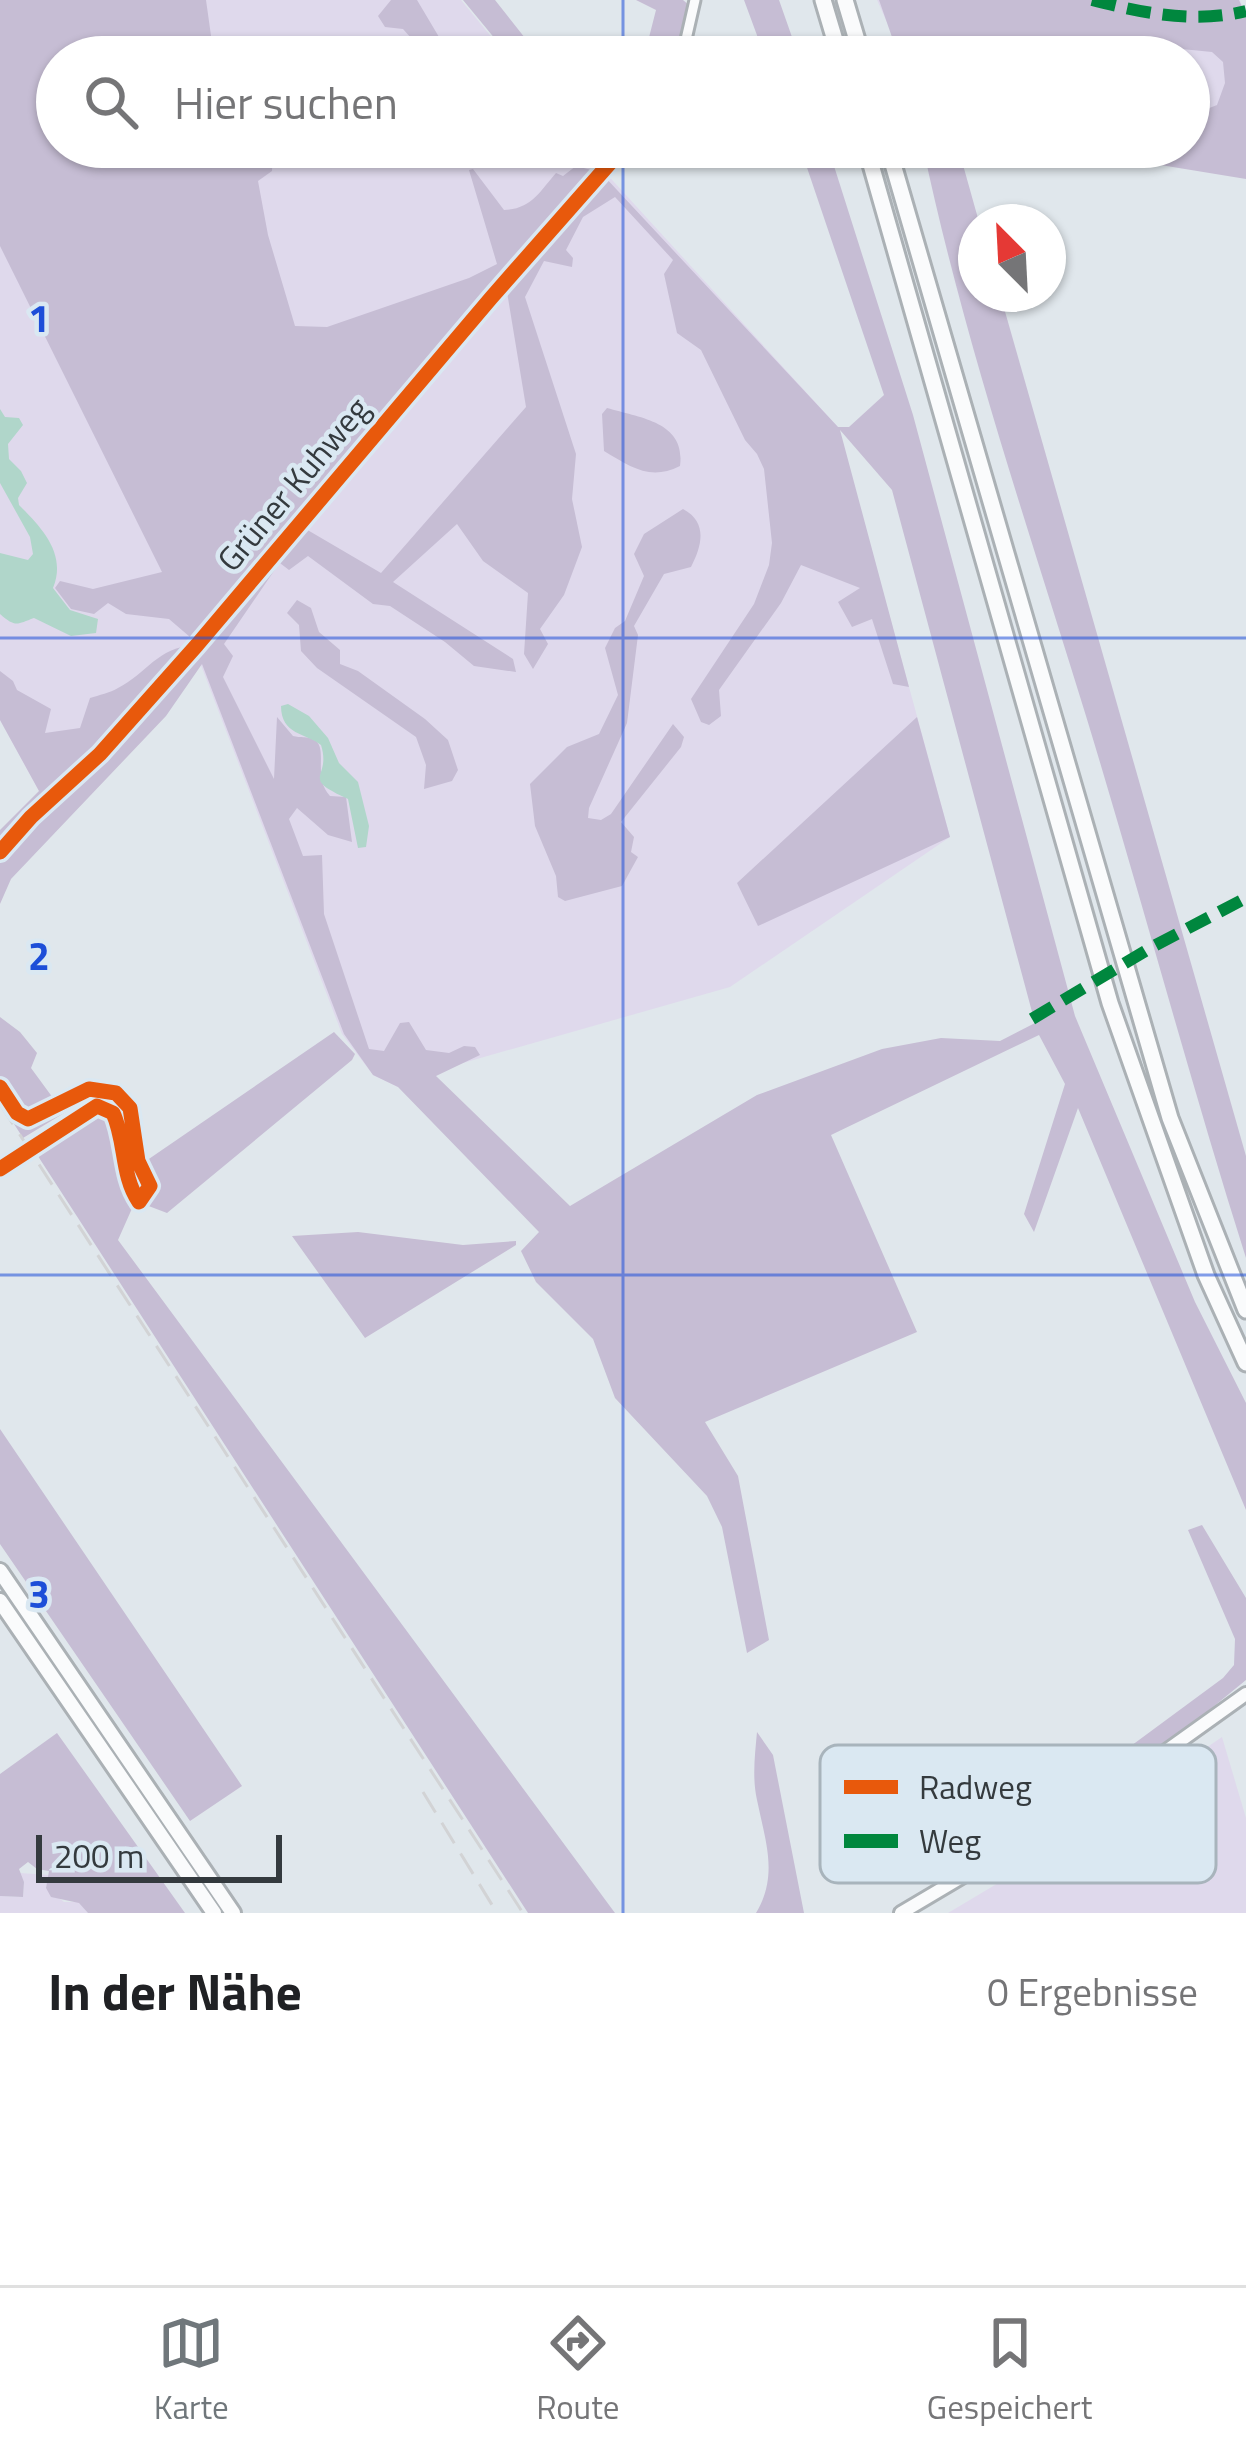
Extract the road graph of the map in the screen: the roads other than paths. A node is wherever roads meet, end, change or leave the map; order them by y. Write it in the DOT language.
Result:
graph roads {
  1 [pos="695,0"];
  2 [pos="823,0"];
  3 [pos="845,0"];
  4 [pos="687,36"];
  5 [pos="834,36"];
  6 [pos="856,36"];
  7 [pos="605,168"];
  8 [pos="872,168"];
  9 [pos="894,168"];
  10 [pos="0,852"];
  11 [pos="0,1087"];
  12 [pos="2,1167"];
  13 [pos="1246,1310"];
  14 [pos="1246,1363"];
  15 [pos="0,1570"];
  16 [pos="0,1601"];
  17 [pos="1246,1694"];
  18 [pos="1175,1745"];
  19 [pos="952,1883"];
  20 [pos="214,1913"];
  21 [pos="233,1913"];
  22 [pos="902,1913"];
  1 -- 4 [label="street"];
  2 -- 5 [label="highway"];
  3 -- 6 [label="highway"];
  7 -- 10 [label="street, Grüner Kuhweg"];
  8 -- 14 [label="highway"];
  9 -- 13 [label="highway"];
  11 -- 12 [label="street, bridge"];
  15 -- 21 [label="main road"];
  16 -- 20 [label="main road"];
  17 -- 18 [label="main road"];
  19 -- 22 [label="main road"];
}
